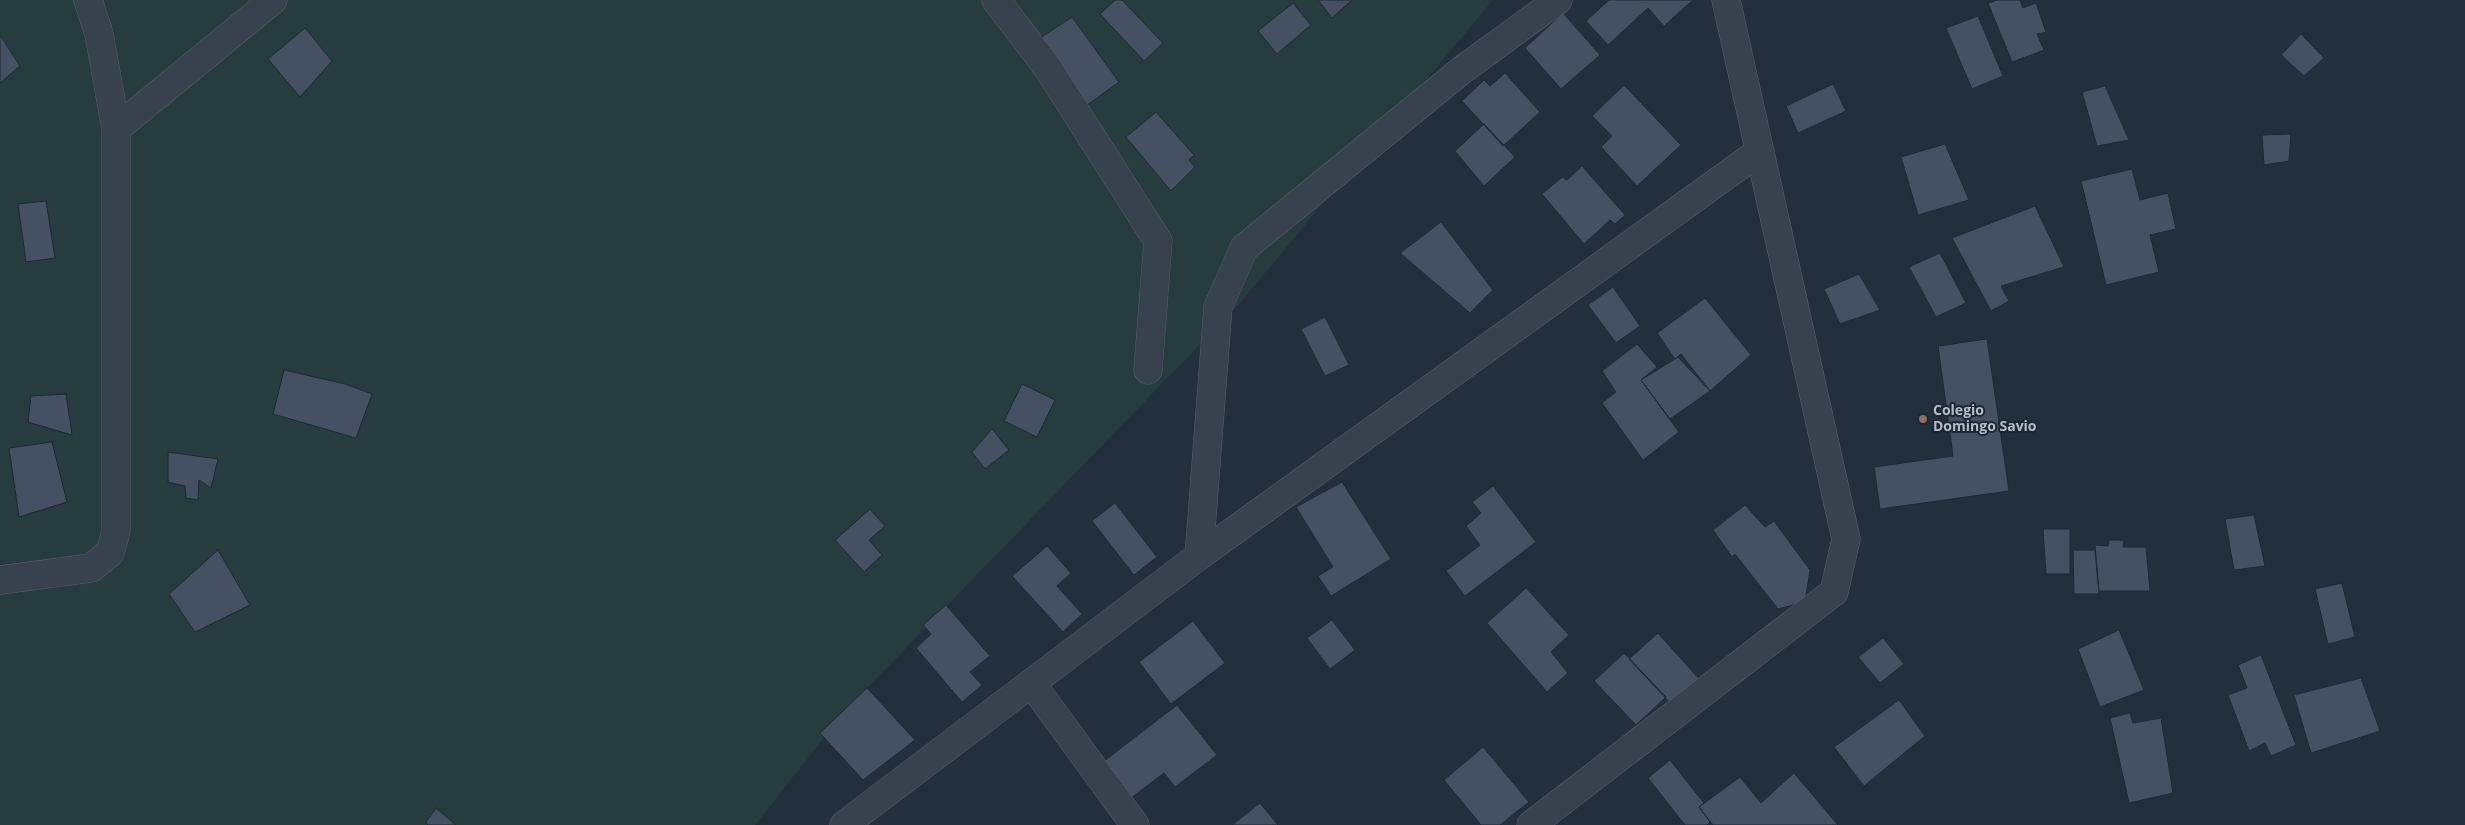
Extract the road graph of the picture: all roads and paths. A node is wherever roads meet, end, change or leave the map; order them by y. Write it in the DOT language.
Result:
graph roads {
  1 [pos="88,0"];
  2 [pos="273,0"];
  3 [pos="996,0"];
  4 [pos="1558,0"];
  5 [pos="1726,0"];
  6 [pos="116,129"];
  7 [pos="1760,151"];
  8 [pos="1148,370"];
  9 [pos="1199,556"];
  10 [pos="0,580"];
  11 [pos="1032,684"];
  12 [pos="844,825"];
  13 [pos="1136,825"];
  14 [pos="1531,825"];
  1 -- 6 [label="street"];
  2 -- 6 [label="street"];
  3 -- 8 [label="street"];
  4 -- 9 [label="street"];
  5 -- 7 [label="street"];
  6 -- 10 [label="street"];
  7 -- 9 [label="street"];
  7 -- 14 [label="street"];
  9 -- 11 [label="street"];
  11 -- 12 [label="street"];
  11 -- 13 [label="street"];
}
